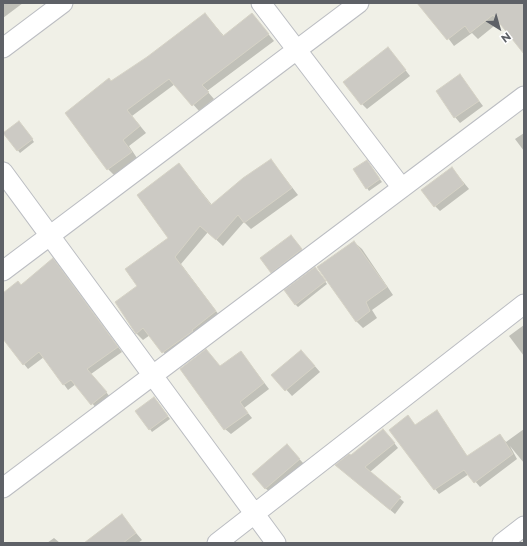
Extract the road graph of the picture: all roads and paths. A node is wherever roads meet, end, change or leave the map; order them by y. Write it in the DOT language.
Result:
graph roads {
  1 [pos="63,3"];
  2 [pos="261,3"];
  3 [pos="359,3"];
  4 [pos="3,48"];
  5 [pos="297,50"];
  6 [pos="524,96"];
  7 [pos="3,172"];
  8 [pos="402,188"];
  9 [pos="50,237"];
  10 [pos="3,272"];
  11 [pos="524,304"];
  12 [pos="153,376"];
  13 [pos="3,488"];
  14 [pos="255,514"];
  15 [pos="524,526"];
  16 [pos="217,543"];
  17 [pos="276,543"];
  18 [pos="502,543"];
  1 -- 4 [label="street"];
  2 -- 5 [label="street"];
  3 -- 5 [label="street"];
  5 -- 8 [label="street"];
  5 -- 9 [label="street"];
  6 -- 8 [label="street"];
  7 -- 9 [label="street"];
  8 -- 12 [label="street"];
  9 -- 10 [label="street"];
  9 -- 12 [label="street"];
  11 -- 14 [label="street"];
  12 -- 13 [label="street"];
  12 -- 14 [label="street"];
  14 -- 16 [label="street"];
  14 -- 17 [label="street"];
  15 -- 18 [label="street"];
}
